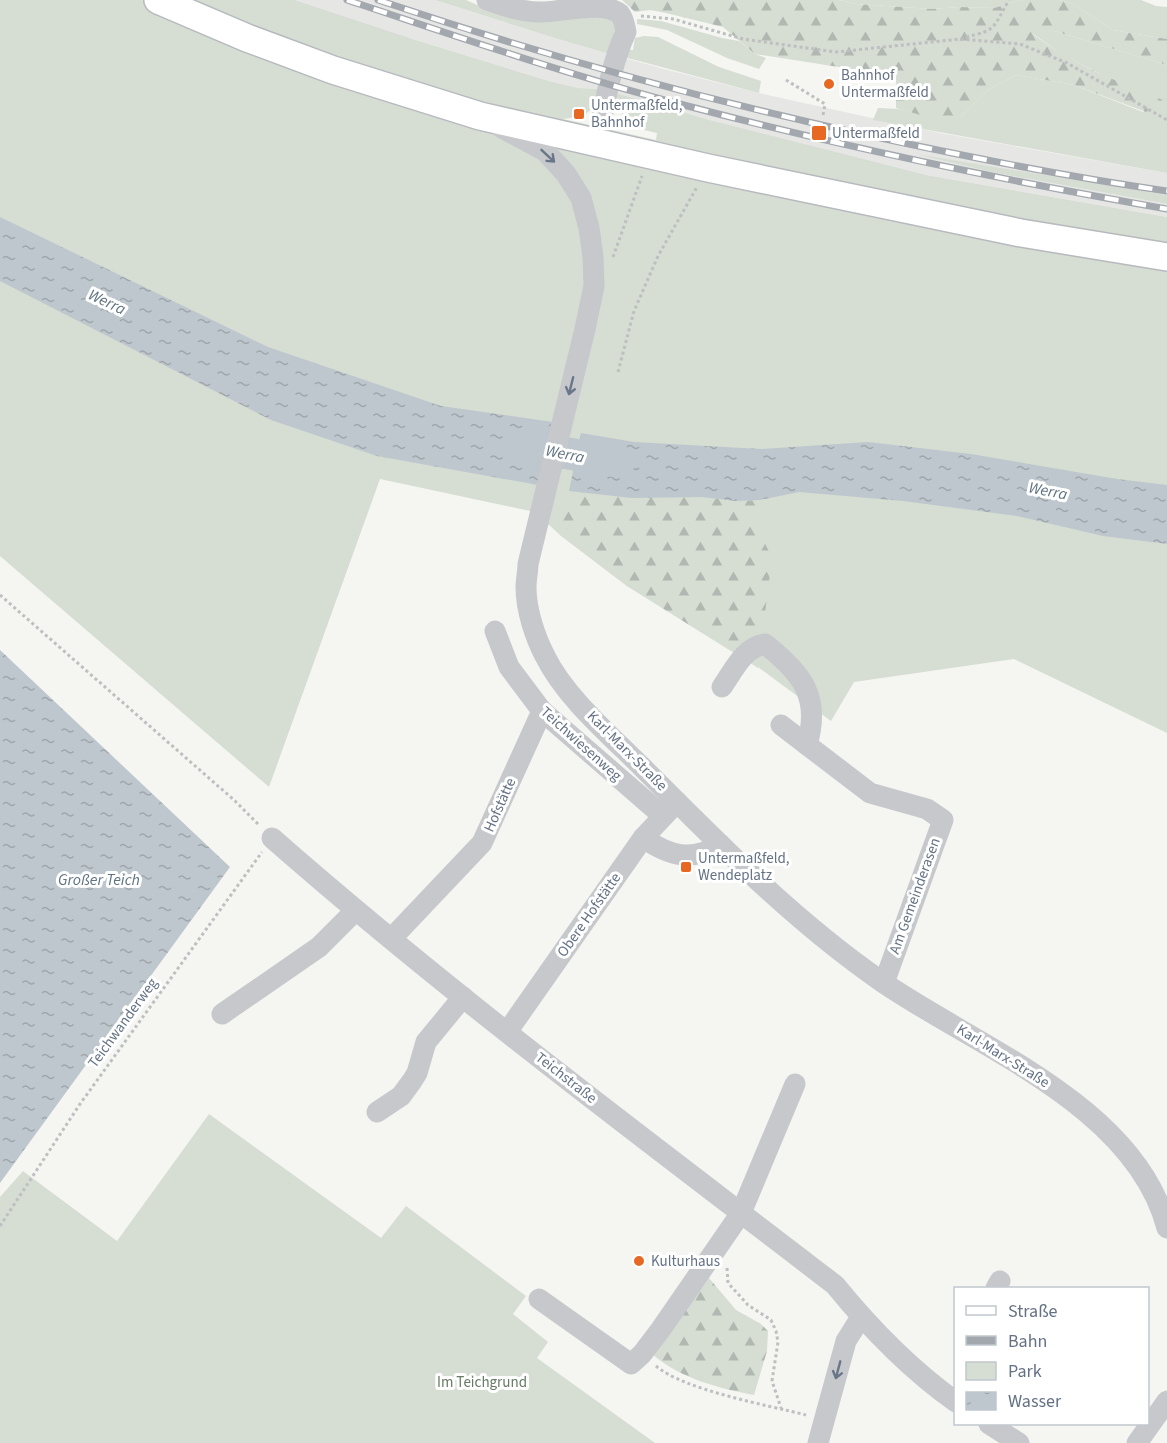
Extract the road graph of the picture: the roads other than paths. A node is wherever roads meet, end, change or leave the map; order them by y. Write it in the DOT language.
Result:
graph roads {
  1 [pos="158,0"];
  2 [pos="487,0"];
  3 [pos="480,116"];
  4 [pos="597,142"];
  5 [pos="1167,257"];
  6 [pos="495,631"];
  7 [pos="722,687"];
  8 [pos="542,711"];
  9 [pos="781,725"];
  10 [pos="807,745"];
  11 [pos="670,809"];
  12 [pos="272,838"];
  13 [pos="643,838"];
  14 [pos="721,845"];
  15 [pos="355,911"];
  16 [pos="391,939"];
  17 [pos="884,983"];
  18 [pos="463,997"];
  19 [pos="222,1014"];
  20 [pos="507,1032"];
  21 [pos="795,1084"];
  22 [pos="377,1112"];
  23 [pos="741,1213"];
  24 [pos="1167,1228"];
  25 [pos="539,1299"];
  26 [pos="861,1317"];
  27 [pos="954,1395"];
  28 [pos="1167,1401"];
  29 [pos="993,1425"];
  30 [pos="818,1443"];
  31 [pos="1019,1443"];
  32 [pos="1137,1443"];
  1 -- 3 [label="main road"];
  2 -- 4 [label="street"];
  3 -- 4 [label="main road"];
  3 -- 11 [label="street, Karl-Marx-Straße, one-way"];
  4 -- 5 [label="main road"];
  6 -- 8 [label="street, Teichwiesenweg"];
  7 -- 10 [label="street"];
  8 -- 11 [label="street, Teichwiesenweg"];
  8 -- 16 [label="street, Hofstätte"];
  9 -- 10 [label="street, Am Gemeinderasen"];
  10 -- 17 [label="street, Am Gemeinderasen"];
  11 -- 13 [label="street, Obere Hofstätte"];
  11 -- 14 [label="street, Karl-Marx-Straße"];
  12 -- 15 [label="street, Teichstraße"];
  13 -- 14 [label="street"];
  13 -- 20 [label="street, Obere Hofstätte"];
  14 -- 17 [label="street, Karl-Marx-Straße"];
  15 -- 16 [label="street, Teichstraße"];
  15 -- 19 [label="street"];
  16 -- 18 [label="street, Teichstraße"];
  17 -- 24 [label="street, Karl-Marx-Straße"];
  18 -- 20 [label="street, Teichstraße"];
  18 -- 22 [label="street"];
  20 -- 23 [label="street, Teichstraße"];
  21 -- 23 [label="street"];
  23 -- 25 [label="street"];
  23 -- 26 [label="street, Teichstraße"];
  26 -- 27 [label="street, Teichstraße"];
  26 -- 30 [label="street, one-way"];
  28 -- 32 [label="street"];
  29 -- 31 [label="street"];
}
